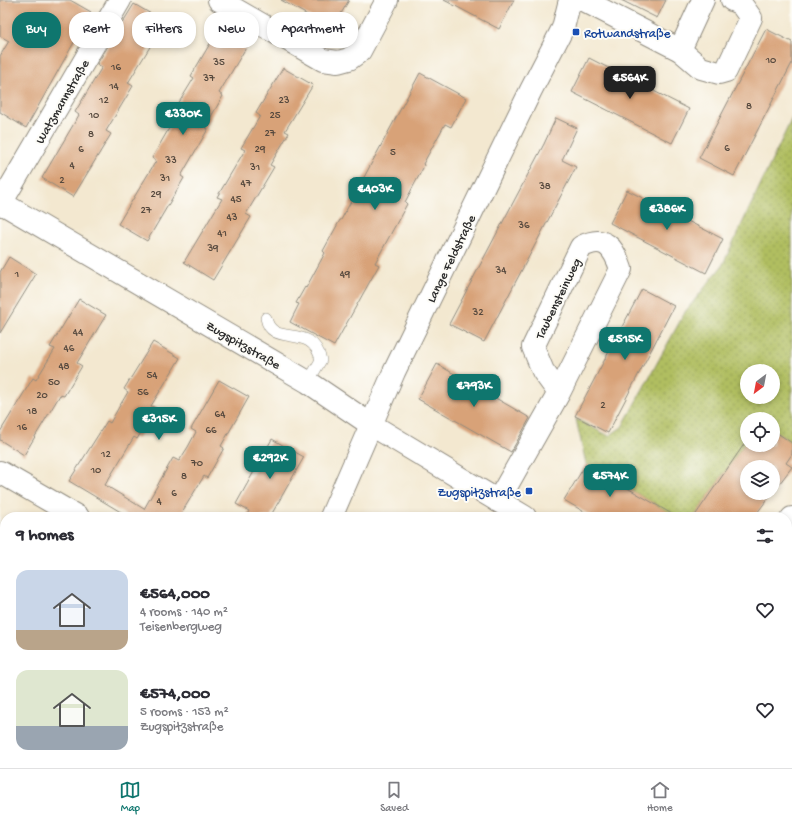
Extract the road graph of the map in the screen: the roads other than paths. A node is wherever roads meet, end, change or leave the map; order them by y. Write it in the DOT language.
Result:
graph roads {
  1 [pos="120,0"];
  2 [pos="219,0"];
  3 [pos="387,0"];
  4 [pos="570,0"];
  5 [pos="582,0"];
  6 [pos="703,0"];
  7 [pos="732,0"];
  8 [pos="680,50"];
  9 [pos="0,203"];
  10 [pos="266,318"];
  11 [pos="308,382"];
  12 [pos="559,393"];
  13 [pos="370,424"];
  14 [pos="0,472"];
  15 [pos="498,501"];
  16 [pos="69,512"];
  17 [pos="333,512"];
  18 [pos="517,512"];
  1 -- 9 [label="street, Watzmannstraße"];
  2 -- 3 [label="street"];
  4 -- 13 [label="street, Lange Feldstraße"];
  5 -- 8 [label="street"];
  6 -- 8 [label="street"];
  7 -- 8 [label="street"];
  9 -- 11 [label="street, Zugspitzstraße"];
  10 -- 11 [label="lane"];
  11 -- 13 [label="street, Zugspitzstraße"];
  12 -- 12 [label="street, Taubensteinweg"];
  12 -- 15 [label="street, Taubensteinweg"];
  13 -- 15 [label="street, Zugspitzstraße"];
  13 -- 17 [label="street, Lange Feldstraße"];
  14 -- 16 [label="street"];
  15 -- 18 [label="street, Zugspitzstraße"];
}
